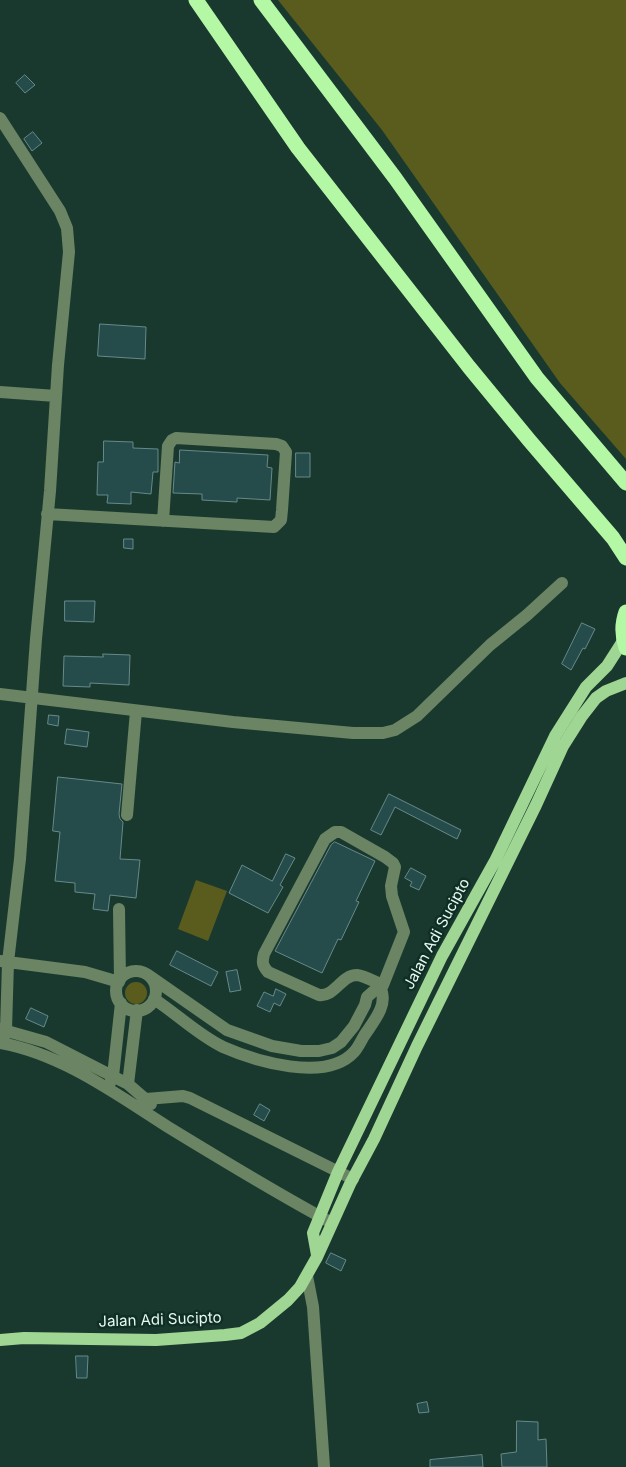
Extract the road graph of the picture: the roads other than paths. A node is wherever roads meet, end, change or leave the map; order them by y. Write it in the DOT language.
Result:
graph roads {
  1 [pos="196,0"];
  2 [pos="261,0"];
  3 [pos="0,118"];
  4 [pos="4,129"];
  5 [pos="0,392"];
  6 [pos="56,396"];
  7 [pos="626,483"];
  8 [pos="47,514"];
  9 [pos="163,522"];
  10 [pos="626,558"];
  11 [pos="562,583"];
  12 [pos="626,612"];
  13 [pos="625,645"];
  14 [pos="626,683"];
  15 [pos="0,694"];
  16 [pos="32,698"];
  17 [pos="136,710"];
  18 [pos="127,815"];
  19 [pos="119,909"];
  20 [pos="4,961"];
  21 [pos="148,975"];
  22 [pos="119,981"];
  23 [pos="382,987"];
  24 [pos="154,999"];
  25 [pos="121,1003"];
  26 [pos="137,1010"];
  27 [pos="206,1016"];
  28 [pos="194,1028"];
  29 [pos="3,1030"];
  30 [pos="1,1043"];
  31 [pos="111,1082"];
  32 [pos="128,1084"];
  33 [pos="146,1099"];
  34 [pos="169,1127"];
  35 [pos="338,1172"];
  36 [pos="353,1179"];
  37 [pos="326,1220"];
  38 [pos="307,1276"];
  39 [pos="0,1340"];
  40 [pos="324,1467"];
  1 -- 10 [label="highway"];
  2 -- 7 [label="highway"];
  3 -- 4 [label="street"];
  4 -- 6 [label="street"];
  5 -- 6 [label="street"];
  6 -- 8 [label="street"];
  8 -- 9 [label="street"];
  8 -- 16 [label="street"];
  9 -- 9 [label="street"];
  11 -- 17 [label="street"];
  12 -- 13 [label="highway"];
  13 -- 35 [label="main road, Jalan Adi Sucipto"];
  14 -- 36 [label="main road, Jalan Adi Sucipto"];
  15 -- 16 [label="street"];
  16 -- 17 [label="street"];
  16 -- 20 [label="street"];
  17 -- 18 [label="street"];
  19 -- 22 [label="street"];
  20 -- 22 [label="street"];
  20 -- 29 [label="street"];
  21 -- 22 [label="street"];
  21 -- 24 [label="street"];
  21 -- 27 [label="street"];
  22 -- 25 [label="street"];
  23 -- 23 [label="street"];
  23 -- 27 [label="street"];
  23 -- 28 [label="street"];
  24 -- 26 [label="street"];
  24 -- 28 [label="street"];
  25 -- 26 [label="street"];
  25 -- 31 [label="street"];
  26 -- 32 [label="street"];
  27 -- 28 [label="street"];
  29 -- 30 [label="street"];
  29 -- 31 [label="street"];
  30 -- 31 [label="street"];
  31 -- 32 [label="street"];
  31 -- 34 [label="street"];
  32 -- 33 [label="street"];
  33 -- 34 [label="street"];
  33 -- 35 [label="street"];
  34 -- 37 [label="street"];
  35 -- 36 [label="street"];
  35 -- 37 [label="main road, Jalan Adi Sucipto"];
  36 -- 37 [label="main road, Jalan Adi Sucipto"];
  37 -- 38 [label="main road, Jalan Adi Sucipto"];
  38 -- 39 [label="main road, Jalan Adi Sucipto"];
  38 -- 40 [label="street"];
}
